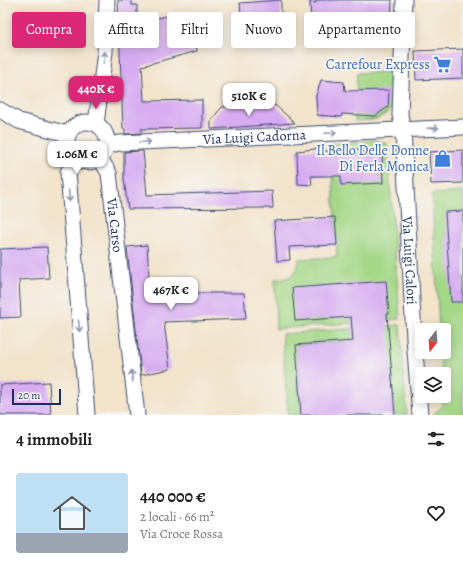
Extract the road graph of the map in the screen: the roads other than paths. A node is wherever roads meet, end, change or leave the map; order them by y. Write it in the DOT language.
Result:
graph roads {
  1 [pos="107,0"];
  2 [pos="404,0"];
  3 [pos="0,110"];
  4 [pos="96,124"];
  5 [pos="463,127"];
  6 [pos="403,129"];
  7 [pos="67,134"];
  8 [pos="103,152"];
  9 [pos="75,159"];
  10 [pos="87,415"];
  11 [pos="137,415"];
  12 [pos="420,415"];
  4 -- 1 [label="street, one-way"];
  2 -- 6 [label="street, Via Luigi Calori"];
  3 -- 7 [label="street"];
  4 -- 7 [label="street"];
  4 -- 8 [label="street"];
  6 -- 5 [label="street, Via Luigi Cadorna, one-way"];
  8 -- 6 [label="street, Via Luigi Cadorna, one-way"];
  6 -- 12 [label="street, Via Luigi Calori"];
  7 -- 9 [label="street"];
  8 -- 9 [label="street"];
  11 -- 8 [label="street, Via Carso, one-way"];
  9 -- 10 [label="street, one-way"];
}
